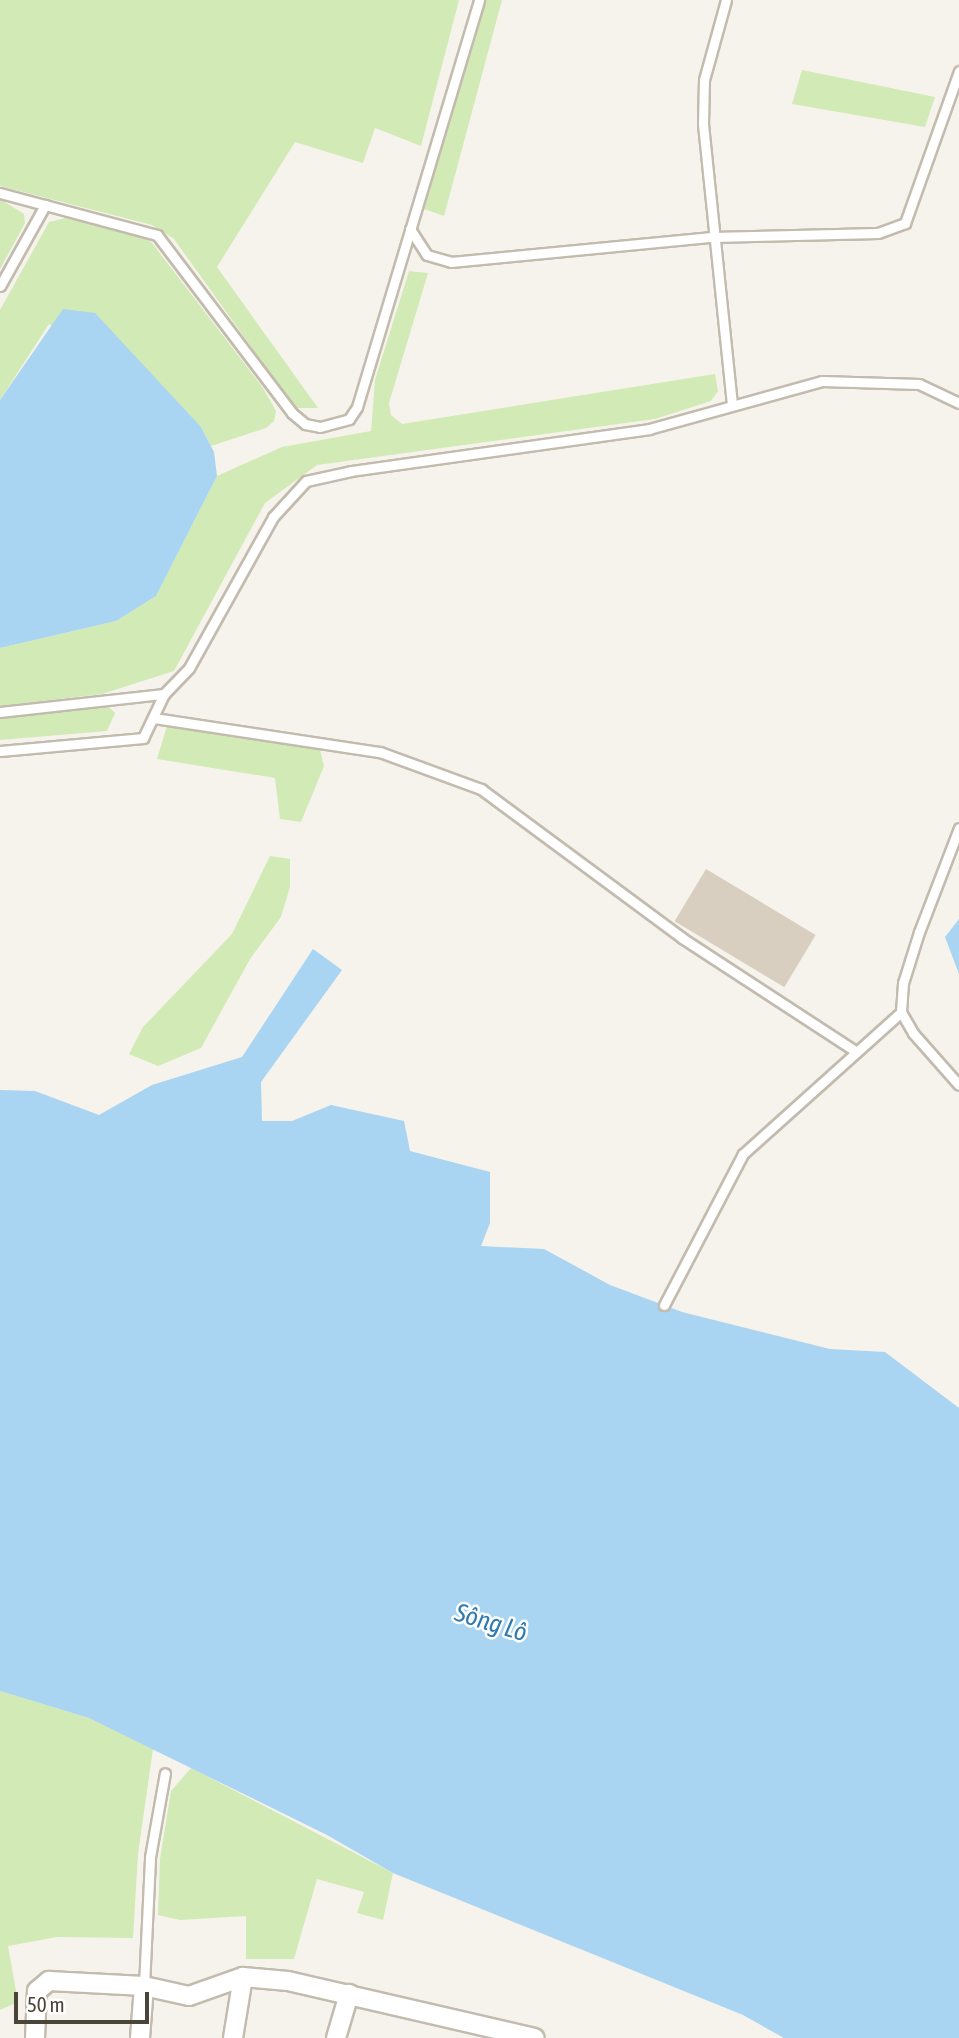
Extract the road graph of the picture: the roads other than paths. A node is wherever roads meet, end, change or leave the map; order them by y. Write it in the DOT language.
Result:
graph roads {
  1 [pos="479,0"];
  2 [pos="726,0"];
  3 [pos="959,71"];
  4 [pos="0,193"];
  5 [pos="45,205"];
  6 [pos="410,229"];
  7 [pos="712,237"];
  8 [pos="0,286"];
  9 [pos="959,403"];
  10 [pos="732,404"];
  11 [pos="164,694"];
  12 [pos="0,712"];
  13 [pos="154,718"];
  14 [pos="0,751"];
  15 [pos="959,828"];
  16 [pos="901,1012"];
  17 [pos="854,1050"];
  18 [pos="959,1085"];
  19 [pos="664,1306"];
  20 [pos="165,1773"];
  21 [pos="243,1977"];
  22 [pos="144,1986"];
  23 [pos="349,1994"];
  24 [pos="35,2038"];
  25 [pos="140,2038"];
  26 [pos="233,2038"];
  27 [pos="336,2038"];
  28 [pos="533,2038"];
  1 -- 6 [label="lane"];
  2 -- 7 [label="lane"];
  3 -- 7 [label="lane"];
  4 -- 5 [label="lane"];
  5 -- 6 [label="lane"];
  5 -- 8 [label="lane"];
  6 -- 7 [label="lane"];
  7 -- 10 [label="lane"];
  9 -- 10 [label="lane"];
  10 -- 11 [label="lane"];
  11 -- 12 [label="lane"];
  11 -- 13 [label="lane"];
  13 -- 14 [label="lane"];
  13 -- 17 [label="lane"];
  15 -- 16 [label="lane"];
  16 -- 17 [label="lane"];
  16 -- 18 [label="lane"];
  17 -- 19 [label="lane"];
  20 -- 22 [label="lane"];
  21 -- 22 [label="street"];
  21 -- 23 [label="street"];
  21 -- 26 [label="street"];
  22 -- 24 [label="street"];
  22 -- 25 [label="street"];
  23 -- 27 [label="street"];
  23 -- 28 [label="street"];
}
